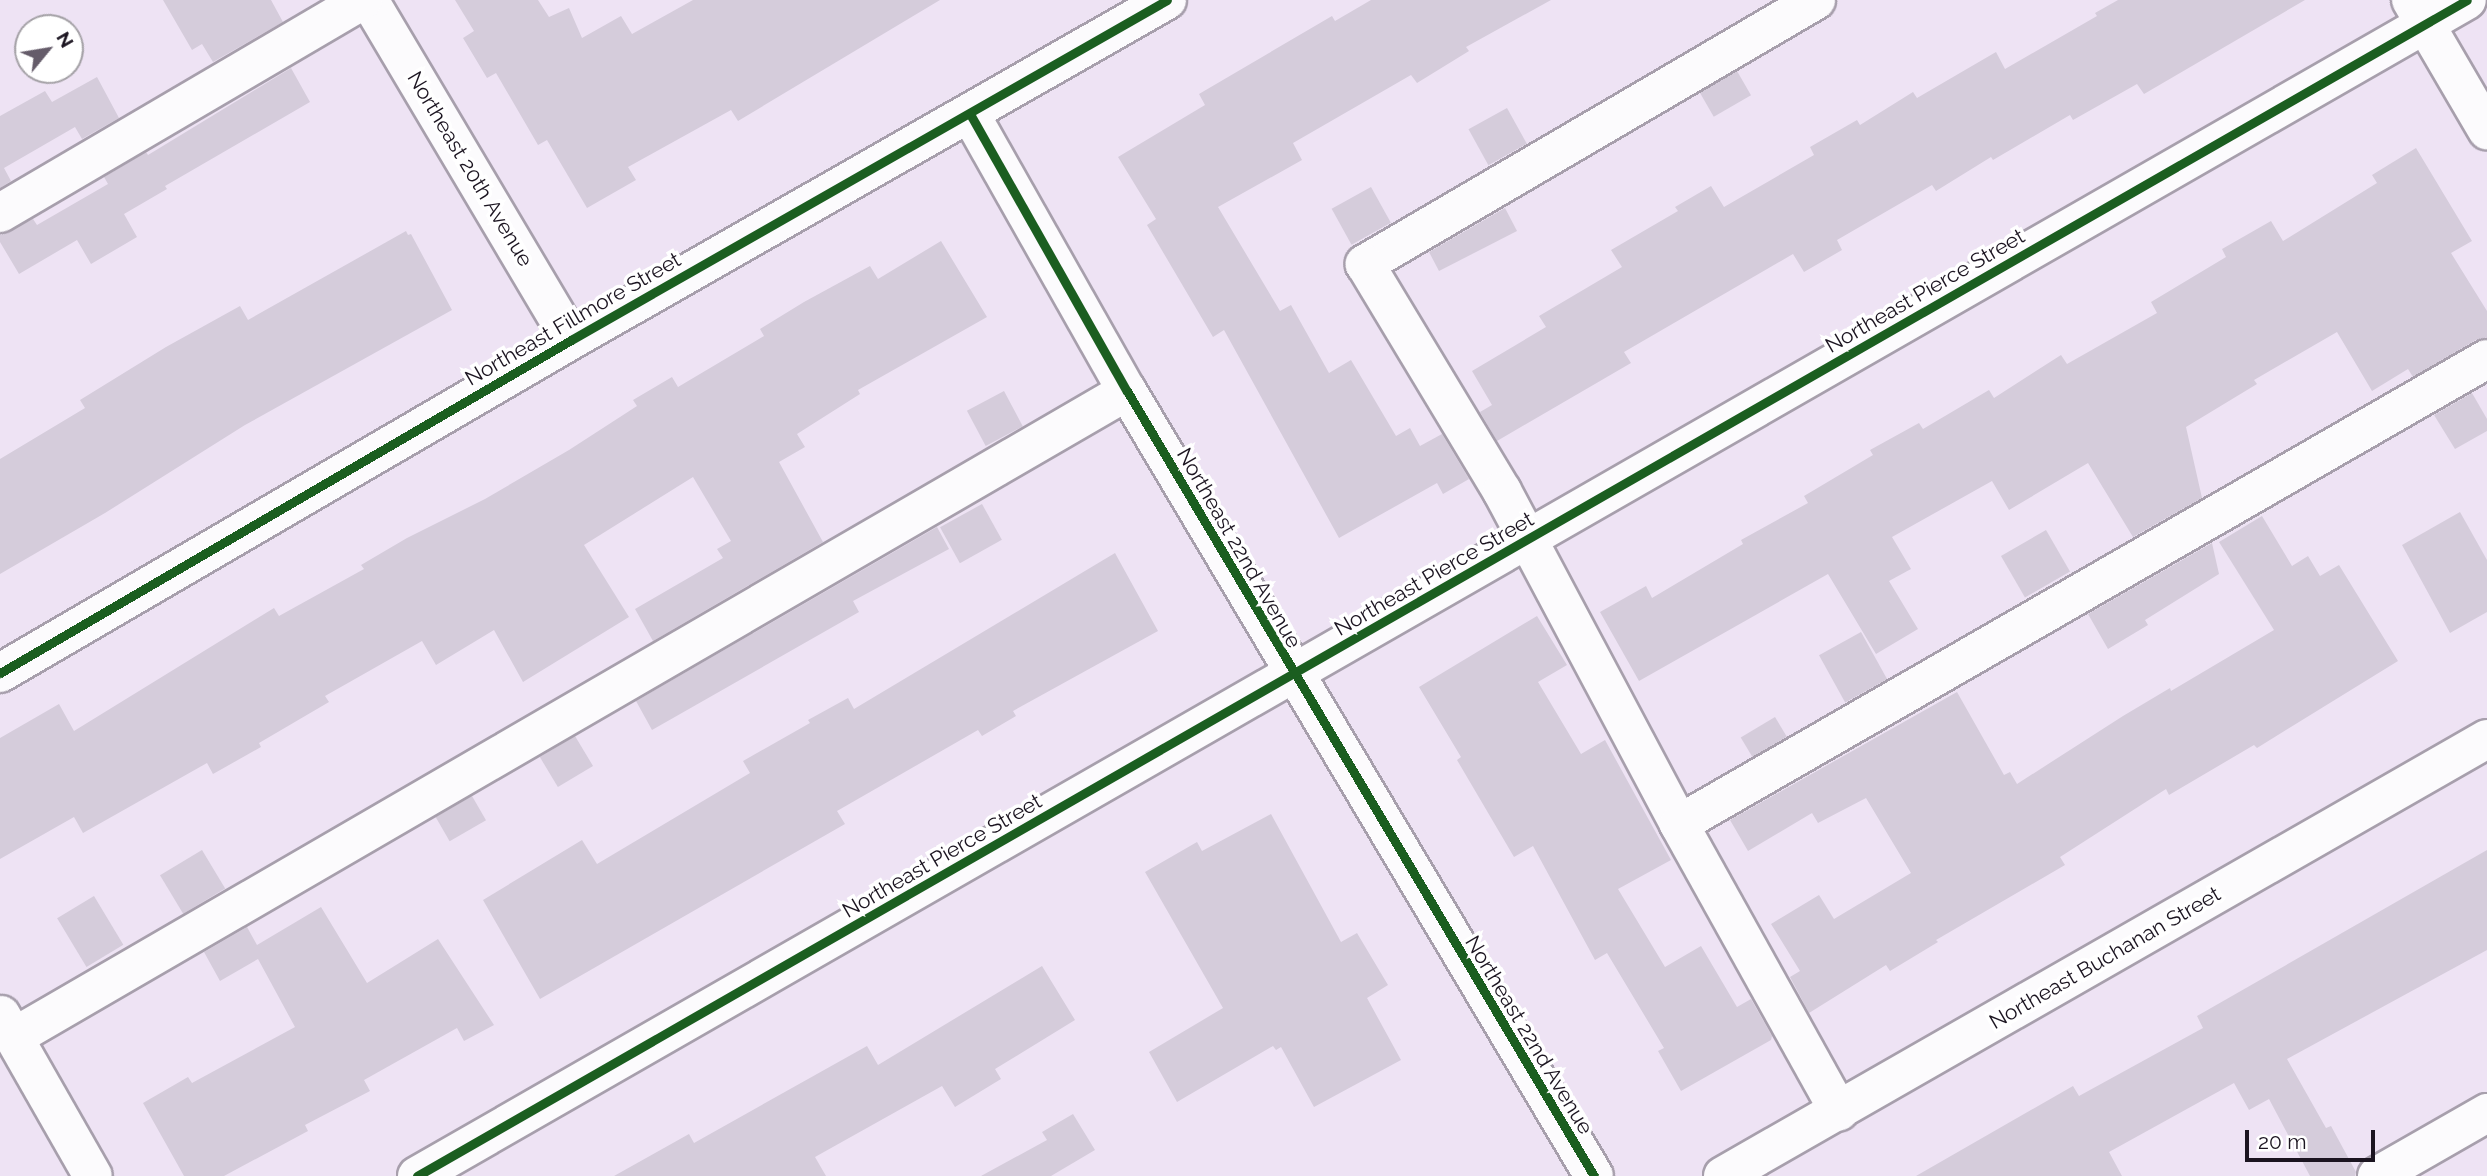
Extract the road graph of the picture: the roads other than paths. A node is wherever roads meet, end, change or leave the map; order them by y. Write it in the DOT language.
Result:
graph roads {
  1 [pos="363,0"];
  2 [pos="369,0"];
  3 [pos="1167,0"];
  4 [pos="1816,0"];
  5 [pos="2467,0"];
  6 [pos="2418,12"];
  7 [pos="971,114"];
  8 [pos="2487,130"];
  9 [pos="0,213"];
  10 [pos="571,340"];
  11 [pos="2487,359"];
  12 [pos="1127,391"];
  13 [pos="1527,541"];
  14 [pos="0,673"];
  15 [pos="1294,675"];
  16 [pos="2487,739"];
  17 [pos="1679,824"];
  18 [pos="7,1025"];
  19 [pos="1839,1111"];
  20 [pos="2487,1113"];
  21 [pos="93,1176"];
  22 [pos="417,1176"];
  23 [pos="1594,1176"];
  24 [pos="1723,1176"];
  25 [pos="2377,1176"];
  1 -- 9 [label="street"];
  2 -- 10 [label="street, Northeast 20th Avenue"];
  3 -- 7 [label="street, Northeast Fillmore Street"];
  4 -- 13 [label="street"];
  5 -- 6 [label="street, Northeast Pierce Street"];
  6 -- 8 [label="street"];
  6 -- 13 [label="street, Northeast Pierce Street"];
  7 -- 10 [label="street, Northeast Fillmore Street"];
  7 -- 12 [label="street, Northeast 22nd Avenue"];
  10 -- 14 [label="street, Northeast Fillmore Street"];
  11 -- 17 [label="street"];
  12 -- 15 [label="street, Northeast 22nd Avenue"];
  12 -- 18 [label="street"];
  13 -- 15 [label="street, Northeast Pierce Street"];
  13 -- 17 [label="street"];
  15 -- 22 [label="street, Northeast Pierce Street"];
  15 -- 23 [label="street, Northeast 22nd Avenue"];
  16 -- 19 [label="street, Northeast Buchanan Street"];
  17 -- 19 [label="street"];
  18 -- 21 [label="street"];
  19 -- 24 [label="street, Northeast Buchanan Street"];
  20 -- 25 [label="street"];
}
